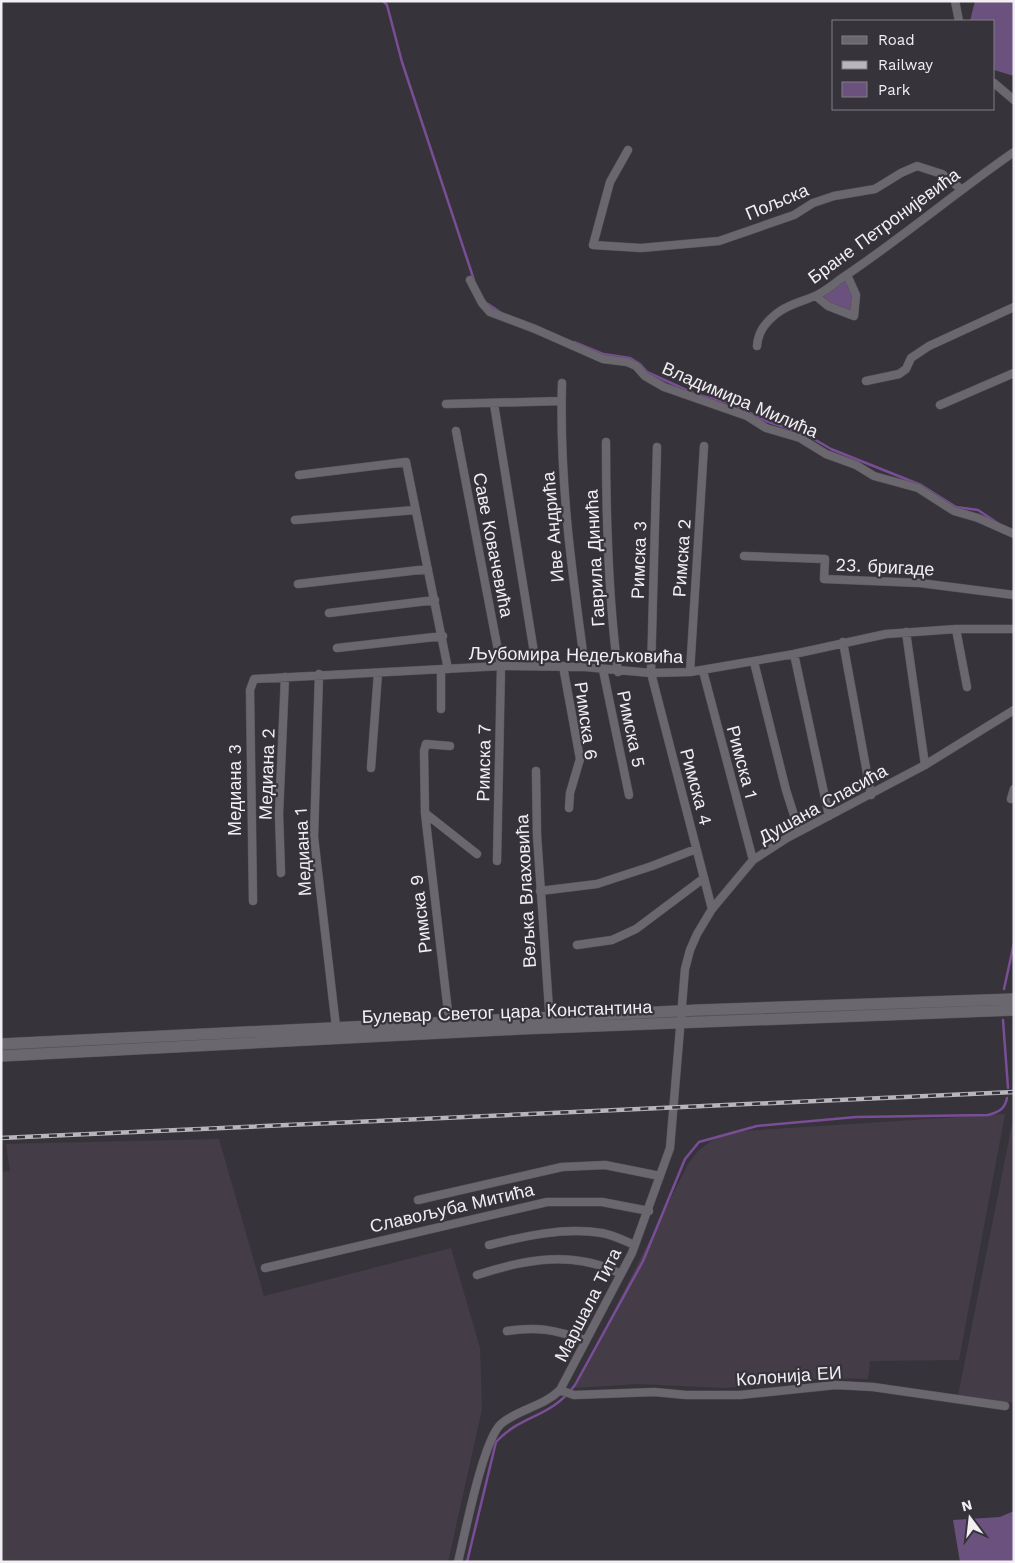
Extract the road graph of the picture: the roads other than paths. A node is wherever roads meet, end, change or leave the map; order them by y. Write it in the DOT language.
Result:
graph roads {
  1 [pos="955,1"];
  2 [pos="959,20"];
  3 [pos="995,84"];
  4 [pos="1014,100"];
  5 [pos="628,150"];
  6 [pos="1014,152"];
  7 [pos="961,188"];
  8 [pos="847,275"];
  9 [pos="470,280"];
  10 [pos="816,296"];
  11 [pos="1014,308"];
  12 [pos="757,346"];
  13 [pos="1014,374"];
  14 [pos="866,382"];
  15 [pos="562,383"];
  16 [pos="562,401"];
  17 [pos="446,404"];
  18 [pos="494,404"];
  19 [pos="940,405"];
  20 [pos="456,431"];
  21 [pos="606,442"];
  22 [pos="704,446"];
  23 [pos="657,447"];
  24 [pos="299,475"];
  25 [pos="415,510"];
  26 [pos="295,520"];
  27 [pos="1014,534"];
  28 [pos="744,556"];
  29 [pos="428,569"];
  30 [pos="298,584"];
  31 [pos="1014,595"];
  32 [pos="435,600"];
  33 [pos="329,613"];
  34 [pos="956,629"];
  35 [pos="1014,629"];
  36 [pos="906,632"];
  37 [pos="443,636"];
  38 [pos="843,642"];
  39 [pos="337,648"];
  40 [pos="794,654"];
  41 [pos="754,662"];
  42 [pos="536,665"];
  43 [pos="501,666"];
  44 [pos="563,666"];
  45 [pos="585,667"];
  46 [pos="444,669"];
  47 [pos="603,670"];
  48 [pos="703,670"];
  49 [pos="618,672"];
  50 [pos="690,672"];
  51 [pos="378,673"];
  52 [pos="651,673"];
  53 [pos="318,674"];
  54 [pos="285,676"];
  55 [pos="254,679"];
  56 [pos="967,687"];
  57 [pos="441,709"];
  58 [pos="1014,710"];
  59 [pos="450,746"];
  60 [pos="926,765"];
  61 [pos="371,768"];
  62 [pos="536,771"];
  63 [pos="1014,789"];
  64 [pos="629,795"];
  65 [pos="871,795"];
  66 [pos="1011,799"];
  67 [pos="569,808"];
  68 [pos="425,813"];
  69 [pos="829,816"];
  70 [pos="799,831"];
  71 [pos="696,849"];
  72 [pos="477,854"];
  73 [pos="753,860"];
  74 [pos="497,861"];
  75 [pos="281,873"];
  76 [pos="704,878"];
  77 [pos="540,891"];
  78 [pos="252,901"];
  79 [pos="712,908"];
  80 [pos="578,945"];
  81 [pos="1014,999"];
  82 [pos="549,1009"];
  83 [pos="1014,1010"];
  84 [pos="448,1012"];
  85 [pos="680,1017"];
  86 [pos="336,1027"];
  87 [pos="1,1044"];
  88 [pos="1,1056"];
  89 [pos="660,1176"];
  90 [pos="418,1200"];
  91 [pos="649,1211"];
  92 [pos="489,1245"];
  93 [pos="635,1245"];
  94 [pos="265,1268"];
  95 [pos="621,1274"];
  96 [pos="477,1275"];
  97 [pos="507,1331"];
  98 [pos="585,1340"];
  99 [pos="562,1392"];
  100 [pos="1005,1406"];
  101 [pos="458,1562"];
  1 -- 2 [label="street"];
  3 -- 4 [label="street"];
  5 -- 7 [label="street, Пољска"];
  6 -- 7 [label="street, Бране Петронијевића"];
  7 -- 8 [label="street, Бране Петронијевића"];
  8 -- 10 [label="street, Бране Петронијевића"];
  8 -- 10 [label="street"];
  9 -- 27 [label="street, Владимира Милића"];
  10 -- 12 [label="street, Бране Петронијевића"];
  11 -- 14 [label="street"];
  13 -- 19 [label="street"];
  15 -- 16 [label="street, Иве Андрића"];
  16 -- 18 [label="street"];
  16 -- 45 [label="street, Иве Андрића"];
  17 -- 18 [label="street"];
  18 -- 42 [label="street"];
  20 -- 43 [label="street, Саве Ковачевића"];
  21 -- 49 [label="street, Гаврила Динића"];
  22 -- 50 [label="street, Римска 2"];
  23 -- 52 [label="street, Римска 3"];
  24 -- 25 [label="street"];
  25 -- 26 [label="street"];
  25 -- 29 [label="street"];
  28 -- 31 [label="street, 23. бригаде"];
  29 -- 30 [label="street"];
  29 -- 32 [label="street"];
  32 -- 33 [label="street"];
  32 -- 37 [label="street"];
  34 -- 35 [label="street, Љубомира Недељковића"];
  34 -- 36 [label="street, Љубомира Недељковића"];
  34 -- 56 [label="street"];
  36 -- 38 [label="street, Љубомира Недељковића"];
  36 -- 60 [label="street"];
  37 -- 39 [label="street"];
  37 -- 46 [label="street"];
  38 -- 40 [label="street, Љубомира Недељковића"];
  38 -- 65 [label="street"];
  40 -- 41 [label="street, Љубомира Недељковића"];
  40 -- 69 [label="street"];
  41 -- 48 [label="street, Љубомира Недељковића"];
  41 -- 70 [label="street"];
  42 -- 43 [label="street, Љубомира Недељковића"];
  42 -- 44 [label="street, Љубомира Недељковића"];
  43 -- 46 [label="street, Љубомира Недељковића"];
  43 -- 74 [label="street, Римска 7"];
  44 -- 45 [label="street, Љубомира Недељковића"];
  44 -- 67 [label="street, Римска 6"];
  45 -- 47 [label="street, Љубомира Недељковића"];
  46 -- 51 [label="street, Љубомира Недељковића"];
  46 -- 57 [label="street"];
  47 -- 49 [label="street, Љубомира Недељковића"];
  47 -- 64 [label="street, Римска 5"];
  48 -- 50 [label="street, Љубомира Недељковића"];
  48 -- 73 [label="street, Римска 1"];
  49 -- 52 [label="street, Љубомира Недељковића"];
  50 -- 52 [label="street, Љубомира Недељковића"];
  51 -- 53 [label="street, Љубомира Недељковића"];
  51 -- 61 [label="street"];
  52 -- 71 [label="street, Римска 4"];
  53 -- 54 [label="street, Љубомира Недељковића"];
  53 -- 86 [label="street, Медиана 1"];
  54 -- 55 [label="street, Љубомира Недељковића"];
  54 -- 75 [label="street, Медиана 2"];
  55 -- 78 [label="street, Медиана 3"];
  58 -- 60 [label="street, Душана Спасића"];
  59 -- 68 [label="street, Римска 9"];
  60 -- 65 [label="street, Душана Спасића"];
  62 -- 77 [label="street, Вељка Влаховића"];
  63 -- 66 [label="street"];
  65 -- 69 [label="street, Душана Спасића"];
  68 -- 72 [label="street"];
  68 -- 84 [label="street, Римска 9"];
  69 -- 70 [label="street, Душана Спасића"];
  70 -- 73 [label="street, Душана Спасића"];
  71 -- 76 [label="street, Римска 4"];
  71 -- 77 [label="street"];
  73 -- 79 [label="street, Душана Спасића"];
  76 -- 79 [label="street, Римска 4"];
  76 -- 80 [label="street"];
  77 -- 82 [label="street, Вељка Влаховића"];
  79 -- 85 [label="street, Душана Спасића"];
  81 -- 85 [label="main road, Булевар Светог цара Константина"];
  83 -- 85 [label="main road, Булевар Светог цара Константина"];
  85 -- 86 [label="main road, Булевар Светог цара Константина"];
  85 -- 88 [label="main road, Булевар Светог цара Константина"];
  85 -- 89 [label="street, Маршала Тита"];
  86 -- 87 [label="main road, Булевар Светог цара Константина"];
  89 -- 90 [label="street"];
  89 -- 91 [label="street, Маршала Тита"];
  91 -- 93 [label="street, Маршала Тита"];
  91 -- 94 [label="street, Славољуба Митића"];
  92 -- 93 [label="street"];
  93 -- 95 [label="street, Маршала Тита"];
  95 -- 96 [label="street"];
  95 -- 98 [label="street, Маршала Тита"];
  97 -- 98 [label="street"];
  98 -- 99 [label="street, Маршала Тита"];
  99 -- 100 [label="street, Колонија ЕИ"];
  99 -- 101 [label="street, Маршала Тита"];
}
